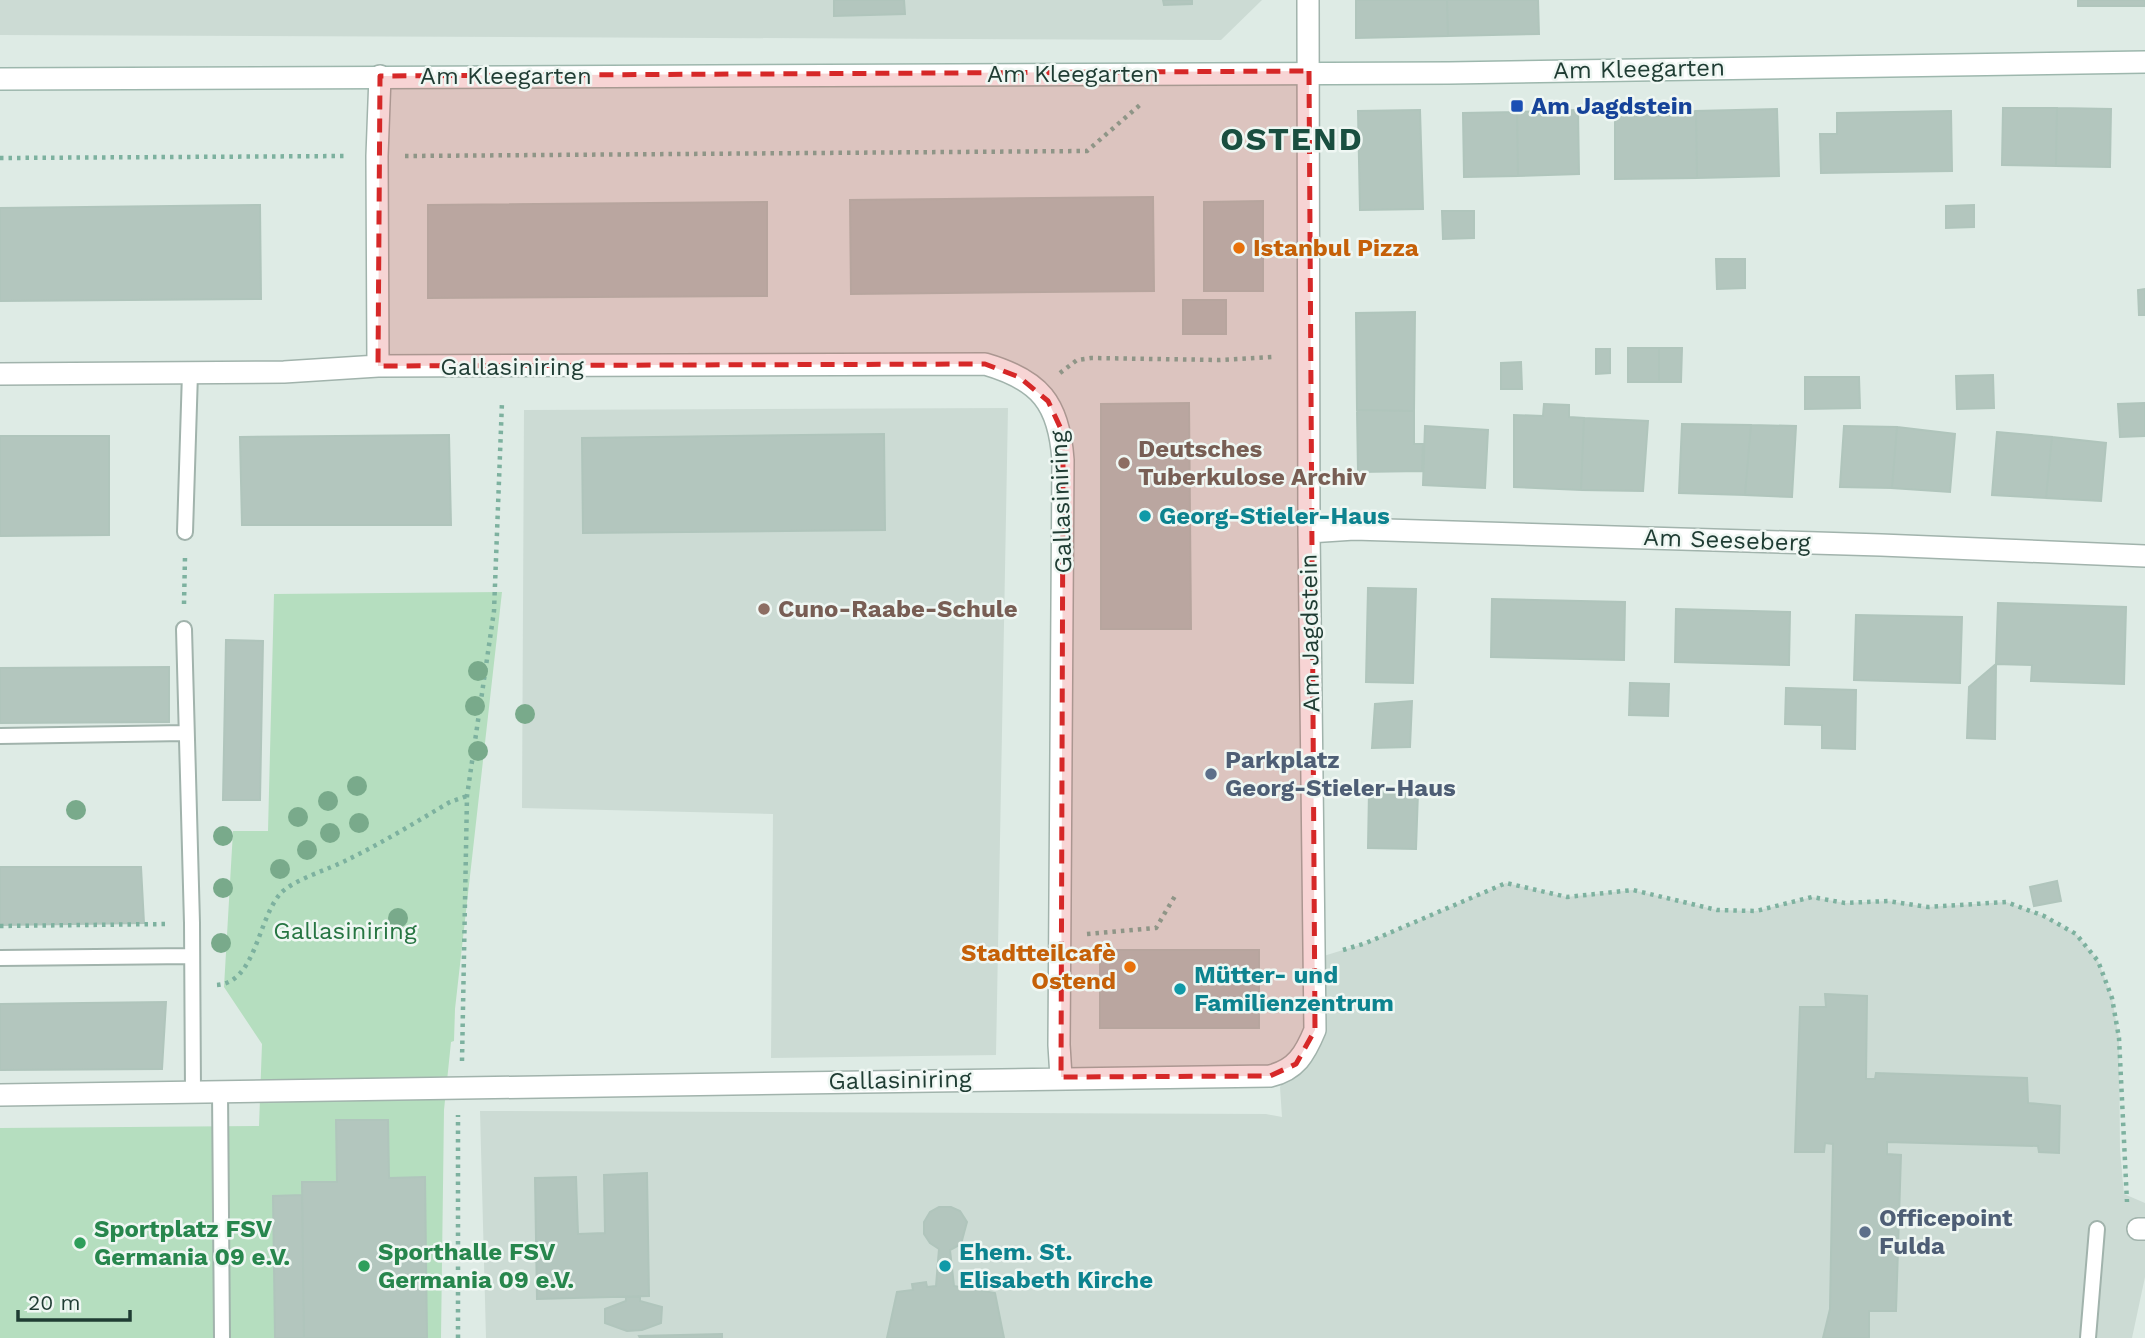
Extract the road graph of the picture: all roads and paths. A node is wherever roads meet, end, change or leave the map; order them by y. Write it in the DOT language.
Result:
graph roads {
  1 [pos="1308,0"];
  2 [pos="2145,62"];
  3 [pos="1309,71"];
  4 [pos="1177,73"];
  5 [pos="380,76"];
  6 [pos="0,79"];
  7 [pos="352,156"];
  8 [pos="398,156"];
  9 [pos="0,158"];
  10 [pos="1272,357"];
  11 [pos="378,366"];
  12 [pos="190,373"];
  13 [pos="0,374"];
  14 [pos="1056,376"];
  15 [pos="502,402"];
  16 [pos="185,532"];
  17 [pos="1309,532"];
  18 [pos="2145,556"];
  19 [pos="184,629"];
  20 [pos="185,733"];
  21 [pos="0,736"];
  22 [pos="467,796"];
  23 [pos="1175,896"];
  24 [pos="168,924"];
  25 [pos="0,926"];
  26 [pos="1080,934"];
  27 [pos="1334,952"];
  28 [pos="191,956"];
  29 [pos="0,958"];
  30 [pos="222,985"];
  31 [pos="462,1046"];
  32 [pos="1270,1076"];
  33 [pos="1061,1077"];
  34 [pos="220,1092"];
  35 [pos="193,1093"];
  36 [pos="0,1095"];
  37 [pos="458,1108"];
  38 [pos="2097,1229"];
  39 [pos="2142,1229"];
  40 [pos="222,1338"];
  41 [pos="458,1338"];
  42 [pos="2088,1338"];
  1 -- 3 [label="street, Am Jagdstein"];
  2 -- 3 [label="street, Am Kleegarten"];
  3 -- 4 [label="street, Am Kleegarten"];
  3 -- 17 [label="street, Am Jagdstein"];
  4 -- 5 [label="street, Am Kleegarten"];
  4 -- 8 [label="path"];
  5 -- 6 [label="street, Am Kleegarten"];
  5 -- 11 [label="street"];
  7 -- 9 [label="path"];
  10 -- 14 [label="path"];
  11 -- 12 [label="street, Gallasiniring"];
  11 -- 33 [label="street, Gallasiniring"];
  12 -- 13 [label="street, Gallasiniring"];
  12 -- 16 [label="lane"];
  15 -- 22 [label="path"];
  17 -- 18 [label="street, Am Seeseberg"];
  17 -- 32 [label="street, Am Jagdstein"];
  19 -- 20 [label="lane"];
  20 -- 21 [label="lane"];
  20 -- 28 [label="lane"];
  22 -- 30 [label="path"];
  22 -- 31 [label="path"];
  23 -- 26 [label="path"];
  24 -- 25 [label="path"];
  27 -- 39 [label="path"];
  28 -- 29 [label="lane"];
  28 -- 35 [label="lane"];
  32 -- 33 [label="street, Gallasiniring"];
  33 -- 34 [label="street, Gallasiniring"];
  34 -- 35 [label="street, Gallasiniring"];
  34 -- 40 [label="lane"];
  35 -- 36 [label="street, Gallasiniring"];
  37 -- 41 [label="path"];
  38 -- 42 [label="lane"];
}
